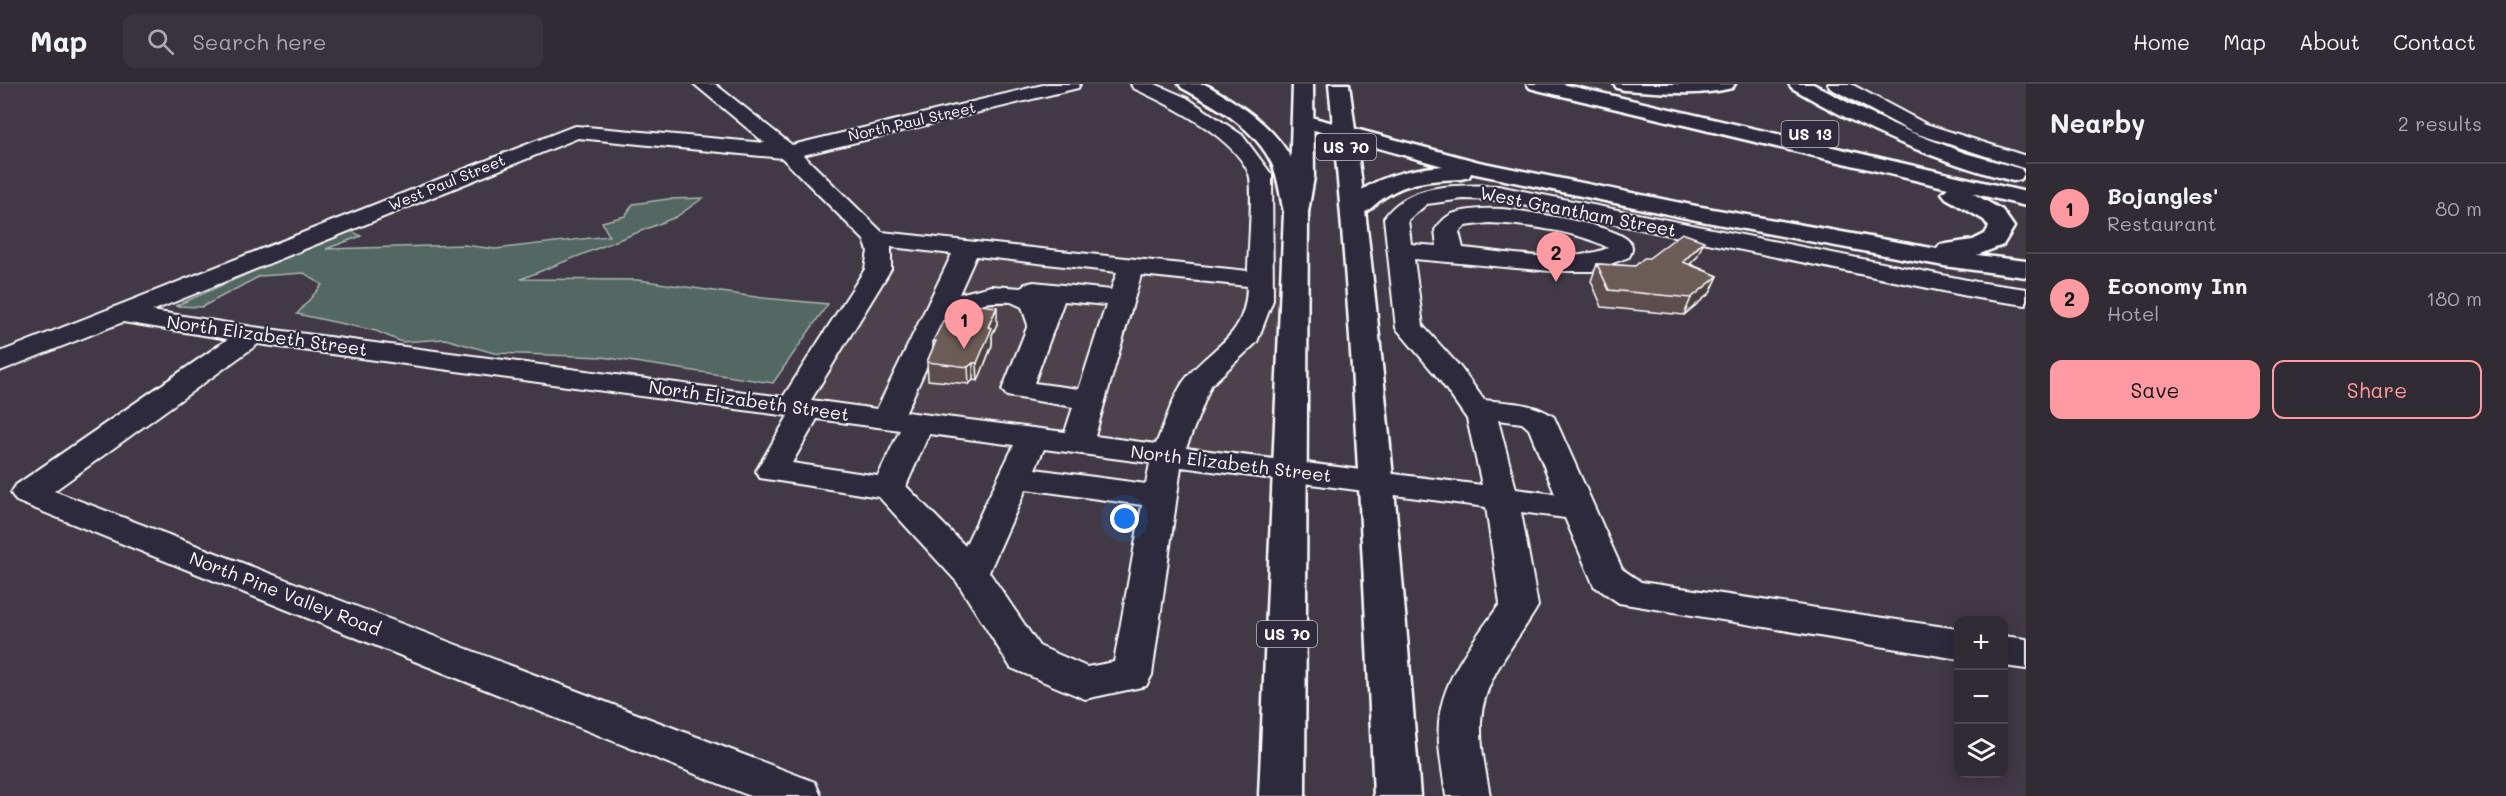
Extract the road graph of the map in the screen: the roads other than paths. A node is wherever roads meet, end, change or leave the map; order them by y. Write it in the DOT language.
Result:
graph roads {
  1 [pos="703,84"];
  2 [pos="977,84"];
  3 [pos="1071,84"];
  4 [pos="1140,84"];
  5 [pos="1189,84"];
  6 [pos="1303,84"];
  7 [pos="1339,84"];
  8 [pos="1537,84"];
  9 [pos="1594,84"];
  10 [pos="1624,84"];
  11 [pos="1725,84"];
  12 [pos="1799,84"];
  13 [pos="1836,84"];
  14 [pos="1005,100"];
  15 [pos="1303,121"];
  16 [pos="1343,124"];
  17 [pos="1819,151"];
  18 [pos="788,152"];
  19 [pos="2026,164"];
  20 [pos="2026,178"];
  21 [pos="1539,179"];
  22 [pos="2026,183"];
  23 [pos="2026,199"];
  24 [pos="1353,210"];
  25 [pos="1296,212"];
  26 [pos="875,238"];
  27 [pos="967,248"];
  28 [pos="1902,249"];
  29 [pos="1400,250"];
  30 [pos="1454,255"];
  31 [pos="1131,266"];
  32 [pos="2026,269"];
  33 [pos="952,280"];
  34 [pos="1260,280"];
  35 [pos="1054,293"];
  36 [pos="2026,297"];
  37 [pos="1120,299"];
  38 [pos="121,314"];
  39 [pos="1042,325"];
  40 [pos="253,335"];
  41 [pos="0,362"];
  42 [pos="911,370"];
  43 [pos="1090,400"];
  44 [pos="800,408"];
  45 [pos="1474,408"];
  46 [pos="903,422"];
  47 [pos="1033,438"];
  48 [pos="1077,444"];
  49 [pos="1167,456"];
  50 [pos="1291,473"];
  51 [pos="1014,477"];
  52 [pos="1377,483"];
  53 [pos="889,488"];
  54 [pos="1161,497"];
  55 [pos="1502,498"];
  56 [pos="1578,508"];
  57 [pos="970,573"];
  58 [pos="1954,643"];
  59 [pos="2008,652"];
  60 [pos="2026,654"];
  61 [pos="799,796"];
  62 [pos="1282,796"];
  63 [pos="1397,796"];
  64 [pos="1468,796"];
  1 -- 18 [label="street"];
  2 -- 14 [label="street"];
  3 -- 14 [label="street, North Paul Street"];
  4 -- 34 [label="street"];
  5 -- 25 [label="main road"];
  6 -- 15 [label="main road"];
  7 -- 16 [label="main road, US 70"];
  8 -- 17 [label="main road, US 13"];
  9 -- 22 [label="main road, US 13"];
  10 -- 11 [label="main road"];
  12 -- 20 [label="main road"];
  13 -- 19 [label="street"];
  14 -- 18 [label="street, North Paul Street"];
  15 -- 16 [label="main road"];
  15 -- 25 [label="main road"];
  16 -- 21 [label="main road"];
  16 -- 24 [label="main road, US 70"];
  17 -- 23 [label="main road, US 13"];
  17 -- 28 [label="main road"];
  18 -- 26 [label="street"];
  18 -- 38 [label="street, West Paul Street"];
  21 -- 24 [label="main road"];
  21 -- 28 [label="main road"];
  24 -- 52 [label="main road, US 70"];
  25 -- 50 [label="main road, US 70"];
  26 -- 27 [label="street"];
  26 -- 44 [label="street"];
  27 -- 31 [label="street"];
  27 -- 33 [label="street"];
  28 -- 32 [label="main road"];
  29 -- 30 [label="street"];
  29 -- 36 [label="street, West Grantham Street"];
  29 -- 45 [label="street, West Grantham Street"];
  30 -- 30 [label="street"];
  31 -- 34 [label="street"];
  31 -- 37 [label="street"];
  33 -- 35 [label="street"];
  33 -- 42 [label="street"];
  34 -- 49 [label="street"];
  35 -- 37 [label="street"];
  35 -- 39 [label="street"];
  37 -- 43 [label="street"];
  38 -- 40 [label="street, North Elizabeth Street"];
  38 -- 41 [label="street"];
  39 -- 42 [label="street"];
  39 -- 43 [label="street"];
  40 -- 44 [label="street, North Elizabeth Street"];
  40 -- 61 [label="street, North Pine Valley Road"];
  42 -- 46 [label="street"];
  43 -- 48 [label="street"];
  44 -- 46 [label="street, North Elizabeth Street"];
  44 -- 53 [label="street"];
  45 -- 55 [label="street, West Grantham Street"];
  45 -- 56 [label="street"];
  46 -- 47 [label="street, North Elizabeth Street"];
  46 -- 53 [label="street"];
  47 -- 48 [label="street, North Elizabeth Street"];
  47 -- 51 [label="street"];
  48 -- 49 [label="street, North Elizabeth Street"];
  49 -- 50 [label="street, North Elizabeth Street"];
  49 -- 54 [label="street"];
  50 -- 52 [label="street, North Elizabeth Street"];
  50 -- 62 [label="main road, US 70"];
  51 -- 54 [label="street"];
  51 -- 57 [label="street"];
  52 -- 55 [label="street, North Elizabeth Street"];
  52 -- 63 [label="main road, US 70"];
  53 -- 57 [label="street"];
  54 -- 57 [label="street"];
  55 -- 56 [label="street, North Elizabeth Street"];
  55 -- 64 [label="street, West Grantham Street"];
  56 -- 58 [label="street"];
  59 -- 60 [label="street"];
}
